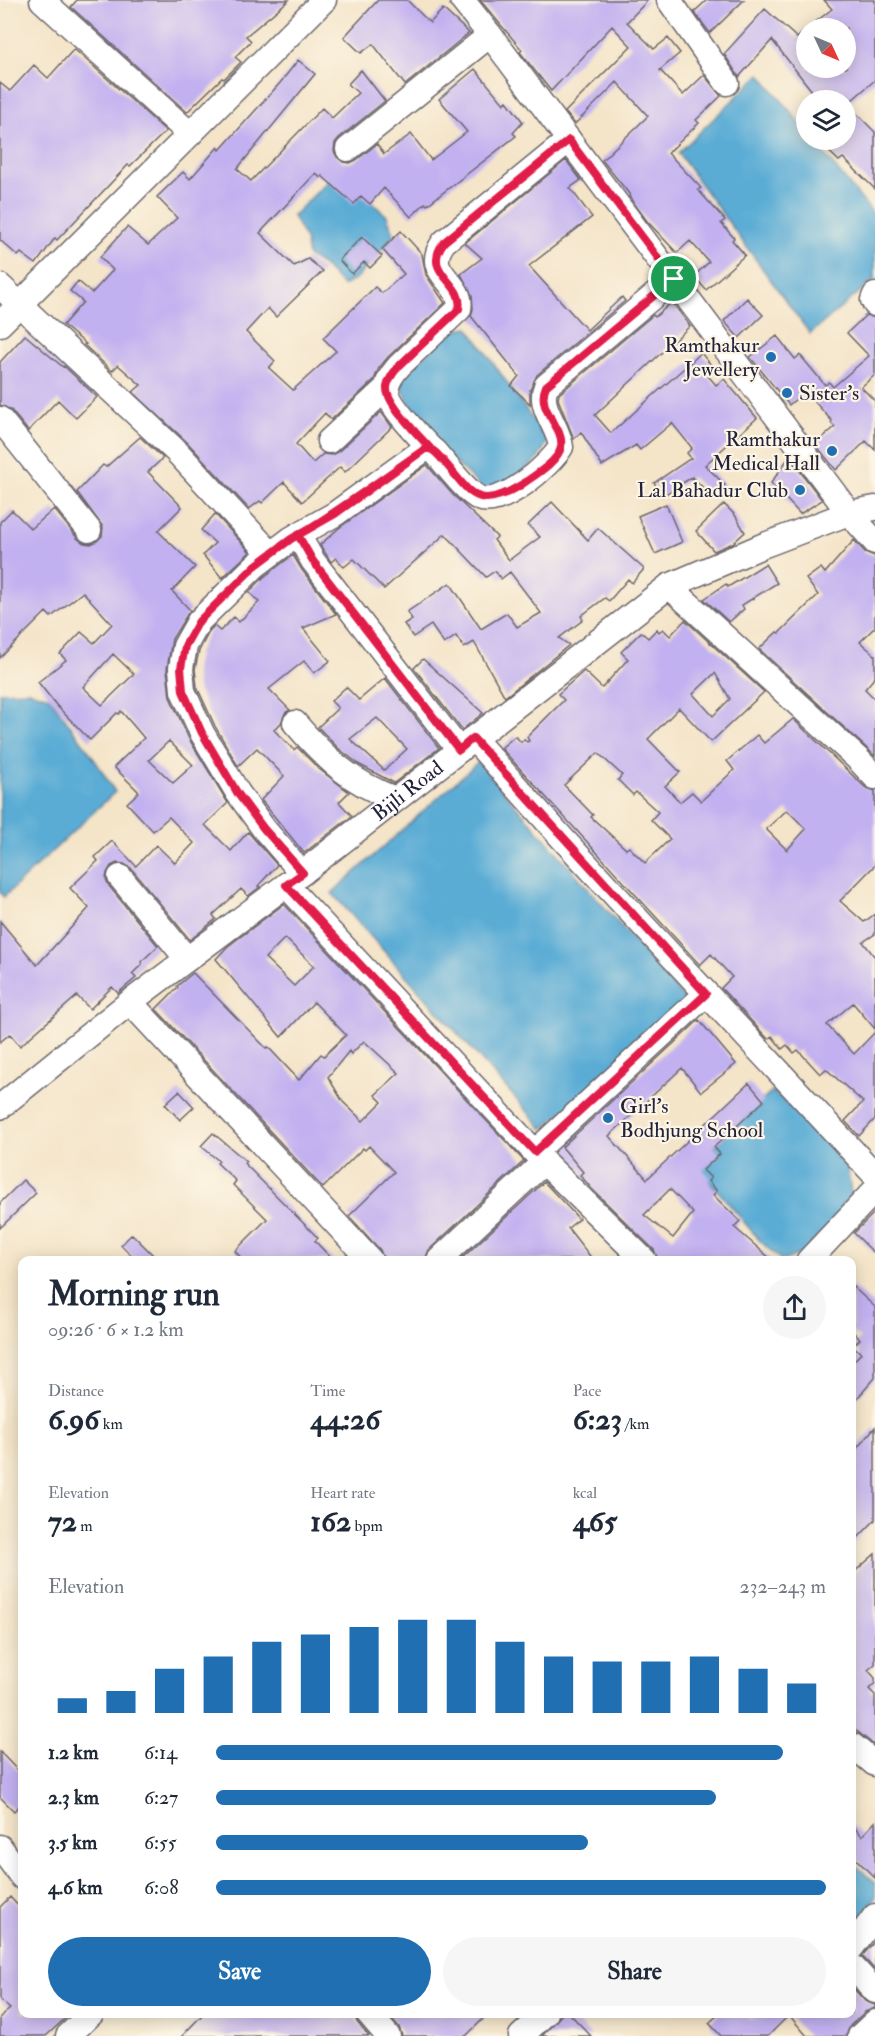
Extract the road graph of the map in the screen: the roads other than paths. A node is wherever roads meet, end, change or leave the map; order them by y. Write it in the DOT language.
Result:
graph roads {
  1 [pos="42,0"];
  2 [pos="324,0"];
  3 [pos="462,0"];
  4 [pos="669,0"];
  5 [pos="490,35"];
  6 [pos="728,83"];
  7 [pos="190,134"];
  8 [pos="569,140"];
  9 [pos="348,149"];
  10 [pos="674,279"];
  11 [pos="0,286"];
  12 [pos="875,295"];
  13 [pos="20,304"];
  14 [pos="875,304"];
  15 [pos="0,324"];
  16 [pos="387,393"];
  17 [pos="0,419"];
  18 [pos="329,441"];
  19 [pos="430,448"];
  20 [pos="875,508"];
  21 [pos="849,513"];
  22 [pos="89,530"];
  23 [pos="298,535"];
  24 [pos="875,542"];
  25 [pos="270,554"];
  26 [pos="669,586"];
  27 [pos="295,723"];
  28 [pos="466,744"];
  29 [pos="875,777"];
  30 [pos="395,799"];
  31 [pos="120,877"];
  32 [pos="294,879"];
  33 [pos="187,960"];
  34 [pos="706,994"];
  35 [pos="130,1002"];
  36 [pos="0,1107"];
  37 [pos="540,1157"];
  38 [pos="875,1175"];
  39 [pos="875,1190"];
  40 [pos="366,1256"];
  41 [pos="443,1256"];
  42 [pos="640,1256"];
  43 [pos="813,1256"];
  44 [pos="856,1748"];
  45 [pos="875,1764"];
  46 [pos="0,1847"];
  47 [pos="18,1872"];
  48 [pos="875,1916"];
  49 [pos="856,1942"];
  50 [pos="856,1970"];
  51 [pos="875,1991"];
  52 [pos="87,2018"];
  53 [pos="372,2018"];
  54 [pos="541,2018"];
  55 [pos="875,2022"];
  56 [pos="68,2036"];
  57 [pos="388,2036"];
  58 [pos="521,2036"];
  59 [pos="860,2036"];
  1 -- 7 [label="street"];
  2 -- 7 [label="street"];
  3 -- 5 [label="street"];
  4 -- 6 [label="street"];
  5 -- 8 [label="street"];
  5 -- 9 [label="street"];
  7 -- 13 [label="street"];
  8 -- 10 [label="street"];
  8 -- 16 [label="street"];
  10 -- 19 [label="street"];
  10 -- 21 [label="street"];
  11 -- 13 [label="street"];
  12 -- 14 [label="street"];
  13 -- 15 [label="street"];
  13 -- 25 [label="street"];
  16 -- 18 [label="street"];
  16 -- 19 [label="street"];
  17 -- 22 [label="street"];
  19 -- 23 [label="street"];
  20 -- 21 [label="street, Bijli Road"];
  21 -- 24 [label="street"];
  21 -- 26 [label="street, Bijli Road"];
  23 -- 25 [label="street"];
  23 -- 28 [label="street"];
  25 -- 32 [label="street"];
  26 -- 28 [label="street, Bijli Road"];
  26 -- 29 [label="street"];
  27 -- 30 [label="street"];
  28 -- 30 [label="street, Bijli Road"];
  28 -- 34 [label="street"];
  30 -- 32 [label="street, Bijli Road"];
  31 -- 33 [label="street"];
  32 -- 33 [label="street, Bijli Road"];
  32 -- 37 [label="street"];
  33 -- 35 [label="street, Bijli Road"];
  34 -- 37 [label="street"];
  34 -- 38 [label="street"];
  35 -- 36 [label="street, Bijli Road"];
  35 -- 40 [label="street"];
  37 -- 41 [label="street"];
  37 -- 42 [label="street"];
  39 -- 43 [label="street"];
  44 -- 45 [label="street"];
  46 -- 47 [label="street"];
  48 -- 49 [label="street"];
  50 -- 51 [label="street"];
  52 -- 56 [label="street"];
  53 -- 57 [label="street"];
  54 -- 58 [label="street"];
  55 -- 59 [label="street"];
}
